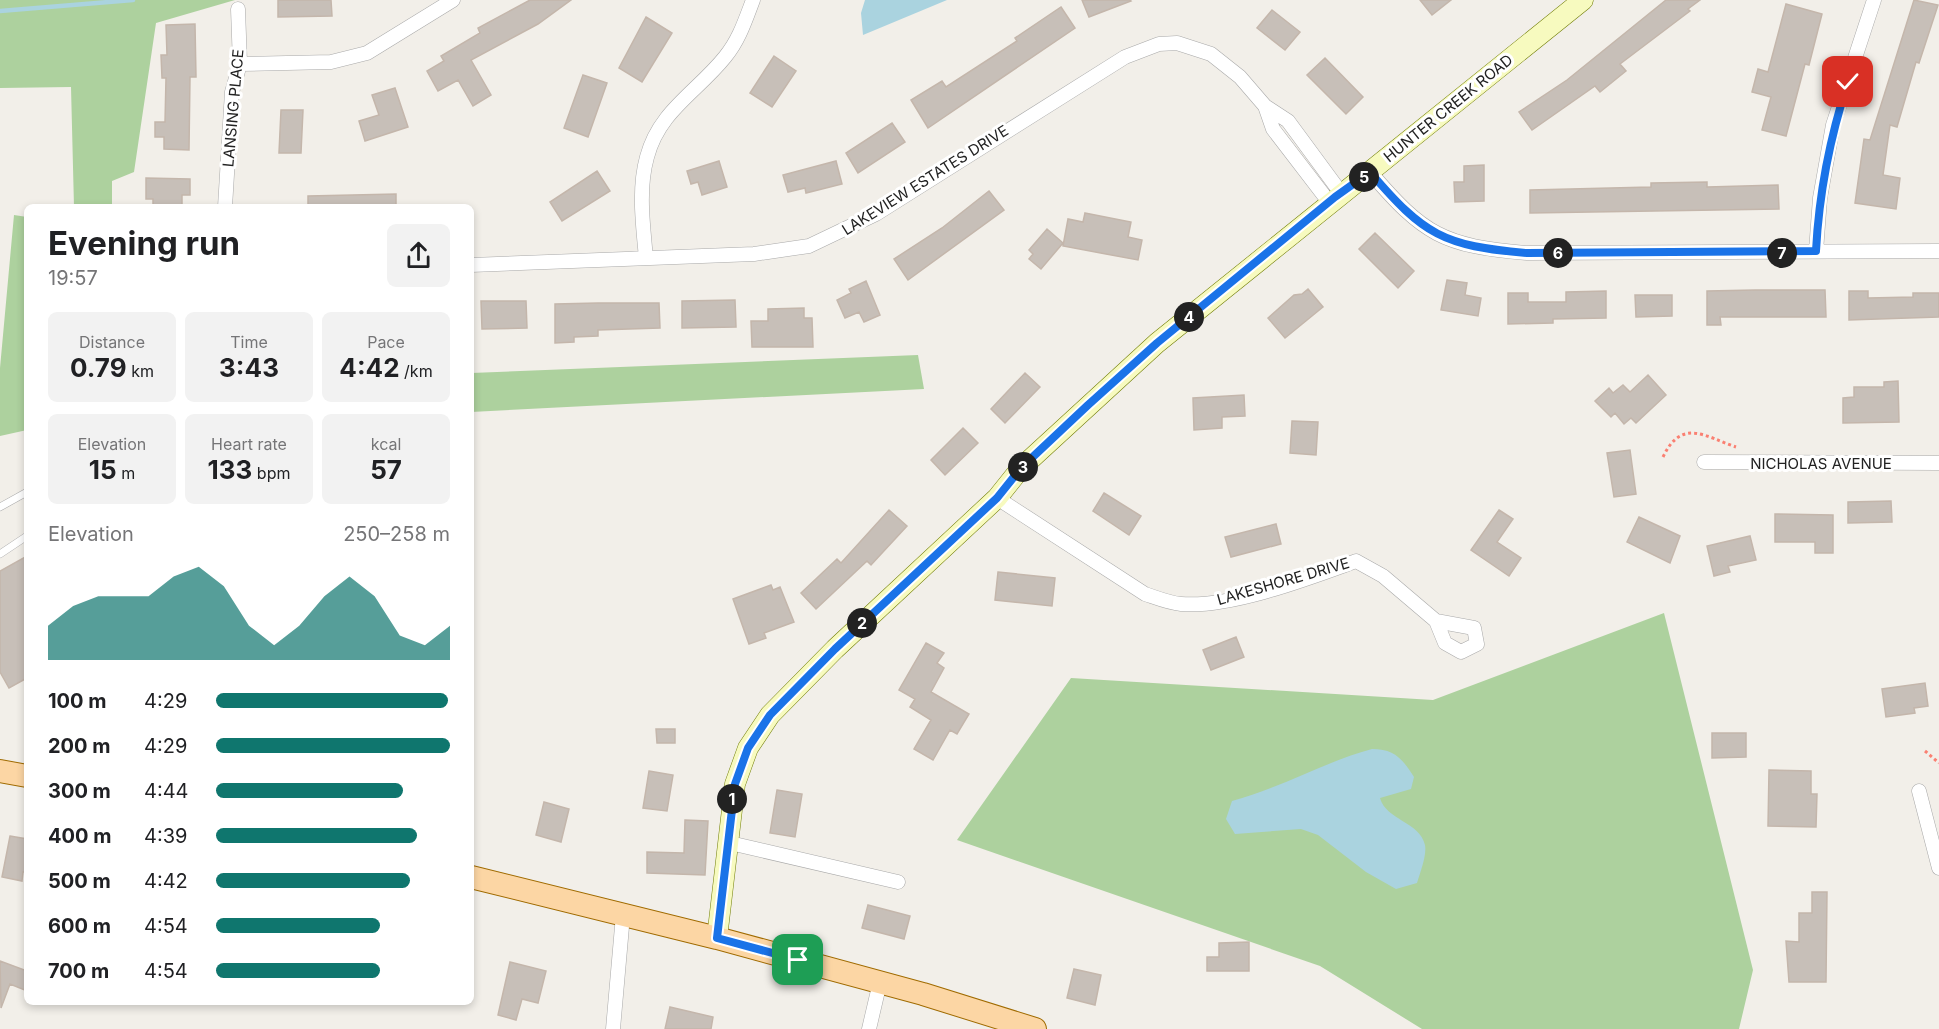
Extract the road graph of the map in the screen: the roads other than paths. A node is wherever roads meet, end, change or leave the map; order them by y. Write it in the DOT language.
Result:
graph roads {
  1 [pos="453,0"];
  2 [pos="753,0"];
  3 [pos="1582,0"];
  4 [pos="1874,0"];
  5 [pos="238,9"];
  6 [pos="240,64"];
  7 [pos="1370,172"];
  8 [pos="1335,198"];
  9 [pos="225,204"];
  10 [pos="1816,251"];
  11 [pos="1939,251"];
  12 [pos="646,258"];
  13 [pos="474,265"];
  14 [pos="1704,462"];
  15 [pos="1939,463"];
  16 [pos="24,494"];
  17 [pos="997,498"];
  18 [pos="0,507"];
  19 [pos="24,538"];
  20 [pos="0,554"];
  21 [pos="1436,621"];
  22 [pos="0,771"];
  23 [pos="24,775"];
  24 [pos="1919,791"];
  25 [pos="730,843"];
  26 [pos="1939,868"];
  27 [pos="474,878"];
  28 [pos="898,882"];
  29 [pos="623,915"];
  30 [pos="717,938"];
  31 [pos="880,982"];
  32 [pos="614,1029"];
  33 [pos="870,1029"];
  34 [pos="1035,1029"];
  1 -- 6 [label="street"];
  2 -- 12 [label="street"];
  3 -- 7 [label="main road, HUNTER CREEK ROAD"];
  4 -- 10 [label="street"];
  5 -- 6 [label="street, LANSING PLACE"];
  6 -- 9 [label="street, LANSING PLACE"];
  7 -- 8 [label="main road, HUNTER CREEK ROAD"];
  7 -- 10 [label="street"];
  8 -- 12 [label="street, LAKEVIEW ESTATES DRIVE"];
  8 -- 17 [label="main road, HUNTER CREEK ROAD"];
  10 -- 11 [label="street"];
  12 -- 13 [label="street, LAKEVIEW ESTATES DRIVE"];
  14 -- 15 [label="street, NICHOLAS AVENUE"];
  16 -- 18 [label="lane"];
  17 -- 21 [label="street, LAKESHORE DRIVE"];
  17 -- 25 [label="main road, HUNTER CREEK ROAD"];
  19 -- 20 [label="lane"];
  22 -- 23 [label="main road"];
  24 -- 26 [label="street"];
  25 -- 28 [label="street"];
  25 -- 30 [label="main road, HUNTER CREEK ROAD"];
  27 -- 29 [label="main road"];
  29 -- 30 [label="main road"];
  29 -- 32 [label="street"];
  30 -- 31 [label="main road"];
  31 -- 33 [label="street"];
  31 -- 34 [label="main road"];
}
